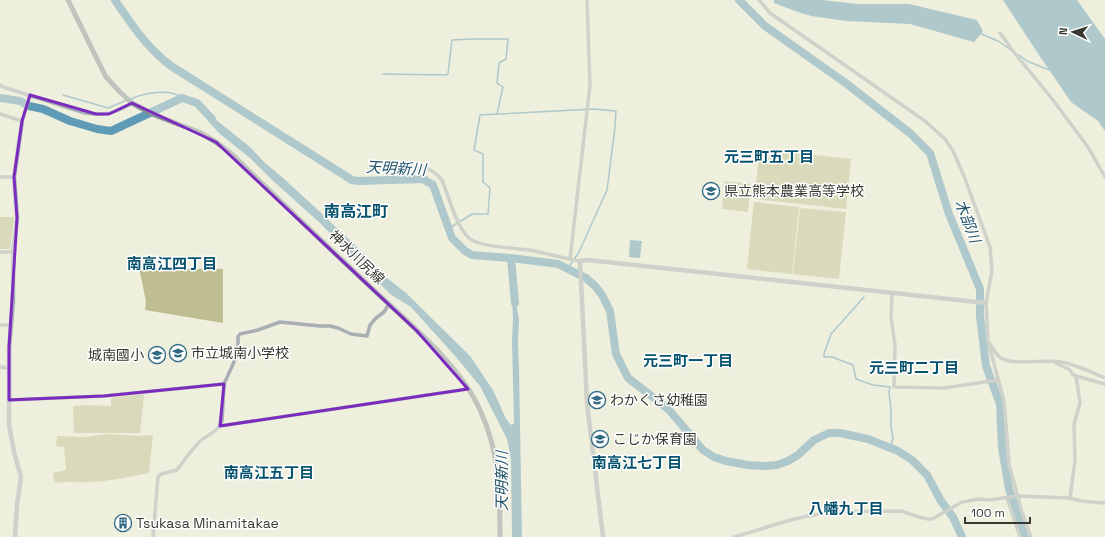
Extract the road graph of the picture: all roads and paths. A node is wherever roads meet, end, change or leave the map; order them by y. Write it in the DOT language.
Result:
graph roads {
  1 [pos="68,0"];
  2 [pos="587,0"];
  3 [pos="759,0"];
  4 [pos="1000,32"];
  5 [pos="0,85"];
  6 [pos="30,96"];
  7 [pos="134,105"];
  8 [pos="0,114"];
  9 [pos="22,121"];
  10 [pos="406,167"];
  11 [pos="0,177"];
  12 [pos="14,177"];
  13 [pos="1105,177"];
  14 [pos="0,252"];
  15 [pos="13,252"];
  16 [pos="570,259"];
  17 [pos="580,261"];
  18 [pos="892,294"];
  19 [pos="984,303"];
  20 [pos="389,304"];
  21 [pos="0,325"];
  22 [pos="11,325"];
  23 [pos="988,341"];
  24 [pos="1052,361"];
  25 [pos="0,367"];
  26 [pos="9,368"];
  27 [pos="1076,376"];
  28 [pos="1105,378"];
  29 [pos="998,380"];
  30 [pos="224,384"];
  31 [pos="1105,384"];
  32 [pos="468,389"];
  33 [pos="9,400"];
  34 [pos="220,426"];
  35 [pos="1017,496"];
  36 [pos="1007,498"];
  37 [pos="1070,498"];
  38 [pos="1105,503"];
  39 [pos="15,537"];
  40 [pos="153,537"];
  41 [pos="500,537"];
  42 [pos="602,537"];
  43 [pos="734,537"];
  44 [pos="1020,537"];
  45 [pos="1031,537"];
  1 -- 7 [label="main road, 神水川尻線"];
  2 -- 16 [label="street"];
  3 -- 19 [label="street"];
  4 -- 13 [label="street"];
  5 -- 6 [label="street"];
  6 -- 7 [label="street"];
  6 -- 9 [label="street"];
  7 -- 20 [label="main road, 神水川尻線"];
  8 -- 9 [label="street"];
  9 -- 12 [label="street"];
  10 -- 16 [label="street"];
  11 -- 12 [label="street"];
  12 -- 15 [label="street"];
  14 -- 15 [label="street"];
  15 -- 22 [label="street"];
  16 -- 17 [label="street"];
  17 -- 18 [label="street"];
  17 -- 42 [label="street"];
  18 -- 19 [label="street"];
  18 -- 29 [label="street"];
  19 -- 23 [label="street"];
  20 -- 30 [label="street"];
  20 -- 32 [label="main road, 神水川尻線"];
  21 -- 22 [label="street"];
  22 -- 26 [label="street"];
  23 -- 24 [label="street"];
  23 -- 29 [label="street"];
  24 -- 27 [label="street"];
  24 -- 28 [label="street"];
  25 -- 26 [label="street"];
  26 -- 33 [label="street"];
  27 -- 31 [label="street"];
  27 -- 37 [label="street"];
  29 -- 35 [label="street"];
  30 -- 33 [label="street"];
  30 -- 34 [label="street"];
  32 -- 34 [label="street"];
  32 -- 41 [label="main road, 神水川尻線"];
  33 -- 39 [label="street"];
  34 -- 40 [label="street"];
  35 -- 36 [label="street"];
  35 -- 37 [label="street"];
  35 -- 45 [label="street"];
  36 -- 43 [label="street"];
  36 -- 44 [label="street"];
  37 -- 38 [label="street"];
}
